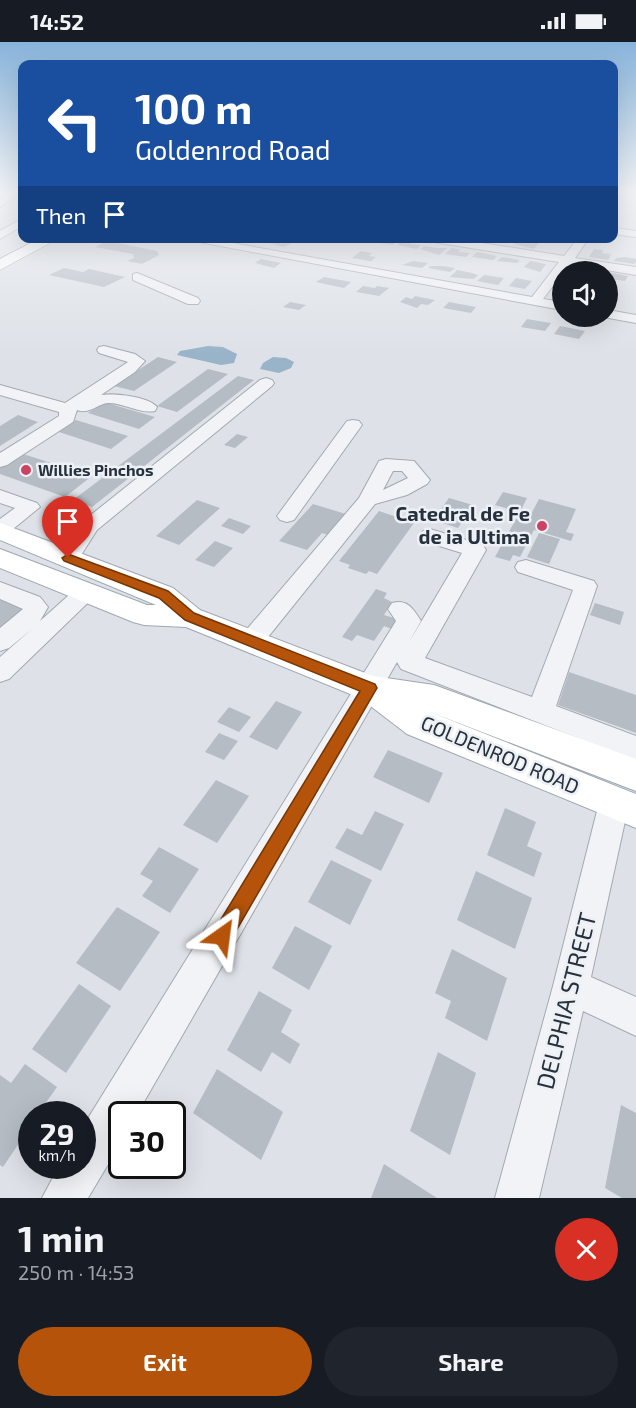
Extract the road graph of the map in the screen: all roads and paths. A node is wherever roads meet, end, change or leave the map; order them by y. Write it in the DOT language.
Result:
graph roads {
  1 [pos="21,246"];
  2 [pos="28,246"];
  3 [pos="234,246"];
  4 [pos="478,246"];
  5 [pos="578,246"];
  6 [pos="0,252"];
  7 [pos="567,260"];
  8 [pos="0,265"];
  9 [pos="636,271"];
  10 [pos="137,277"];
  11 [pos="535,301"];
  12 [pos="193,302"];
  13 [pos="552,304"];
  14 [pos="618,316"];
  15 [pos="636,319"];
  16 [pos="104,350"];
  17 [pos="266,383"];
  18 [pos="0,390"];
  19 [pos="149,407"];
  20 [pos="67,413"];
  21 [pos="353,425"];
  22 [pos="0,461"];
  23 [pos="0,496"];
  24 [pos="368,500"];
  25 [pos="62,516"];
  26 [pos="287,516"];
  27 [pos="90,526"];
  28 [pos="0,530"];
  29 [pos="430,536"];
  30 [pos="0,558"];
  31 [pos="68,558"];
  32 [pos="526,567"];
  33 [pos="0,590"];
  34 [pos="87,592"];
  35 [pos="400,609"];
  36 [pos="189,617"];
  37 [pos="251,641"];
  38 [pos="7,646"];
  39 [pos="0,672"];
  40 [pos="370,688"];
  41 [pos="540,711"];
  42 [pos="629,790"];
  43 [pos="571,986"];
  44 [pos="636,1017"];
  45 [pos="64,1198"];
  46 [pos="517,1198"];
  1 -- 6 [label="highway"];
  2 -- 8 [label="highway"];
  3 -- 11 [label="street"];
  4 -- 7 [label="street"];
  5 -- 7 [label="street"];
  7 -- 9 [label="street"];
  7 -- 11 [label="street"];
  10 -- 12 [label="street"];
  11 -- 13 [label="street"];
  14 -- 15 [label="street"];
  16 -- 20 [label="street"];
  17 -- 27 [label="street"];
  18 -- 20 [label="street"];
  19 -- 20 [label="street"];
  20 -- 22 [label="street"];
  21 -- 26 [label="street"];
  23 -- 28 [label="street"];
  24 -- 37 [label="street"];
  25 -- 27 [label="street"];
  27 -- 31 [label="street"];
  28 -- 31 [label="main road, GOLDENROD ROAD"];
  29 -- 41 [label="street"];
  30 -- 34 [label="main road, GOLDENROD ROAD"];
  31 -- 36 [label="main road, GOLDENROD ROAD"];
  32 -- 41 [label="street"];
  33 -- 38 [label="street"];
  34 -- 36 [label="main road, GOLDENROD ROAD"];
  34 -- 38 [label="street"];
  35 -- 40 [label="street"];
  36 -- 37 [label="main road, GOLDENROD ROAD"];
  37 -- 40 [label="main road, GOLDENROD ROAD"];
  38 -- 39 [label="street"];
  40 -- 42 [label="main road, GOLDENROD ROAD"];
  40 -- 45 [label="street"];
  41 -- 42 [label="street, DELPHIA STREET"];
  42 -- 43 [label="street, DELPHIA STREET"];
  43 -- 44 [label="street"];
  43 -- 46 [label="street, DELPHIA STREET"];
}
